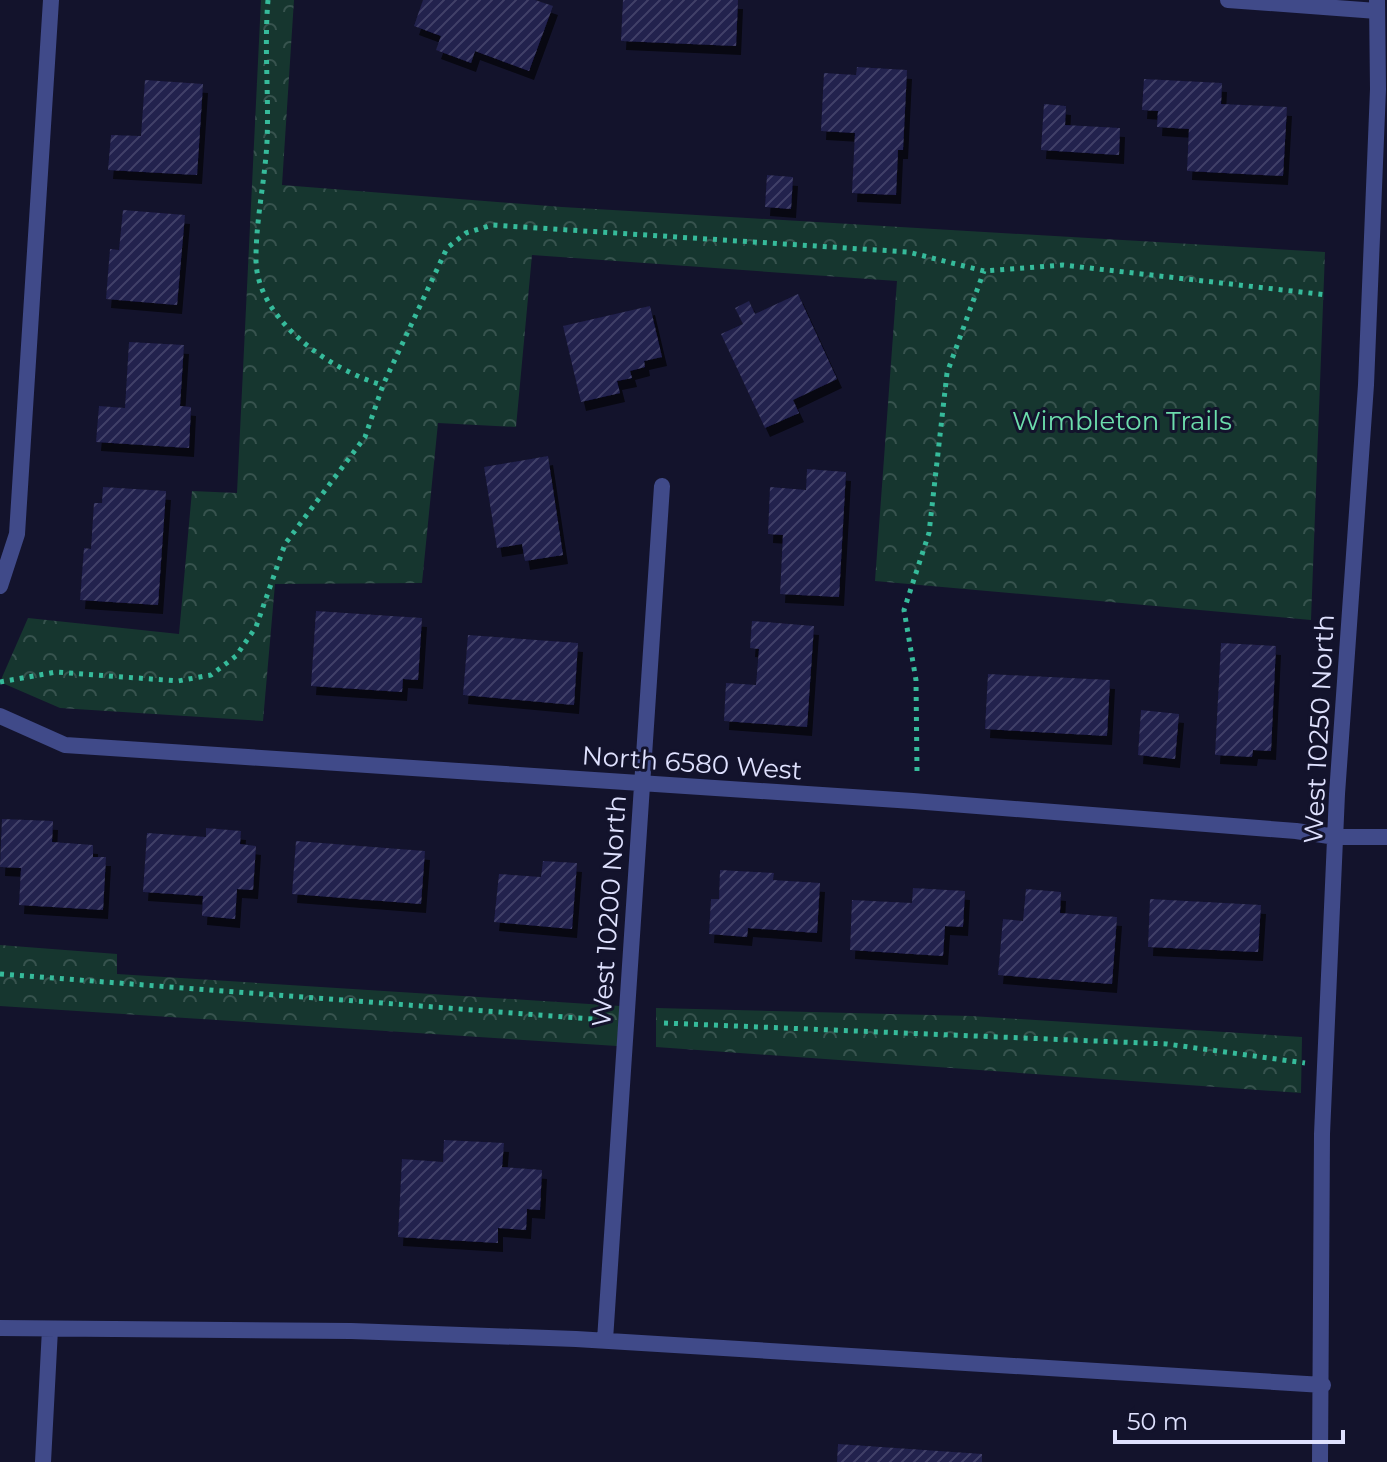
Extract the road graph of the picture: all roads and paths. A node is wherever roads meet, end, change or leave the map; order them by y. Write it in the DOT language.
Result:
graph roads {
  1 [pos="51,0"];
  2 [pos="268,0"];
  3 [pos="1228,0"];
  4 [pos="1377,5"];
  5 [pos="1380,216"];
  6 [pos="984,271"];
  7 [pos="1327,295"];
  8 [pos="383,385"];
  9 [pos="662,486"];
  10 [pos="0,586"];
  11 [pos="0,682"];
  12 [pos="0,716"];
  13 [pos="917,771"];
  14 [pos="642,784"];
  15 [pos="1336,837"];
  16 [pos="1387,837"];
  17 [pos="0,974"];
  18 [pos="611,1020"];
  19 [pos="664,1023"];
  20 [pos="1325,1066"];
  21 [pos="0,1328"];
  22 [pos="50,1329"];
  23 [pos="605,1340"];
  24 [pos="1323,1385"];
  25 [pos="43,1462"];
  26 [pos="1320,1462"];
  1 -- 10 [label="street"];
  2 -- 8 [label="path"];
  3 -- 4 [label="street"];
  4 -- 5 [label="street, West 10250 North"];
  5 -- 15 [label="street, West 10250 North"];
  6 -- 7 [label="path"];
  6 -- 8 [label="path"];
  6 -- 13 [label="path"];
  8 -- 11 [label="path"];
  9 -- 14 [label="street, West 10200 North"];
  12 -- 14 [label="street, North 6580 West"];
  14 -- 15 [label="street, North 6580 West"];
  14 -- 23 [label="street, West 10200 North"];
  15 -- 16 [label="street, North 6580 West"];
  15 -- 20 [label="street, West 10250 North"];
  17 -- 18 [label="path"];
  19 -- 20 [label="path"];
  20 -- 24 [label="street, West 10250 North"];
  21 -- 22 [label="street"];
  22 -- 23 [label="street"];
  22 -- 25 [label="street"];
  23 -- 24 [label="street"];
  24 -- 26 [label="street, West 10250 North"];
}
